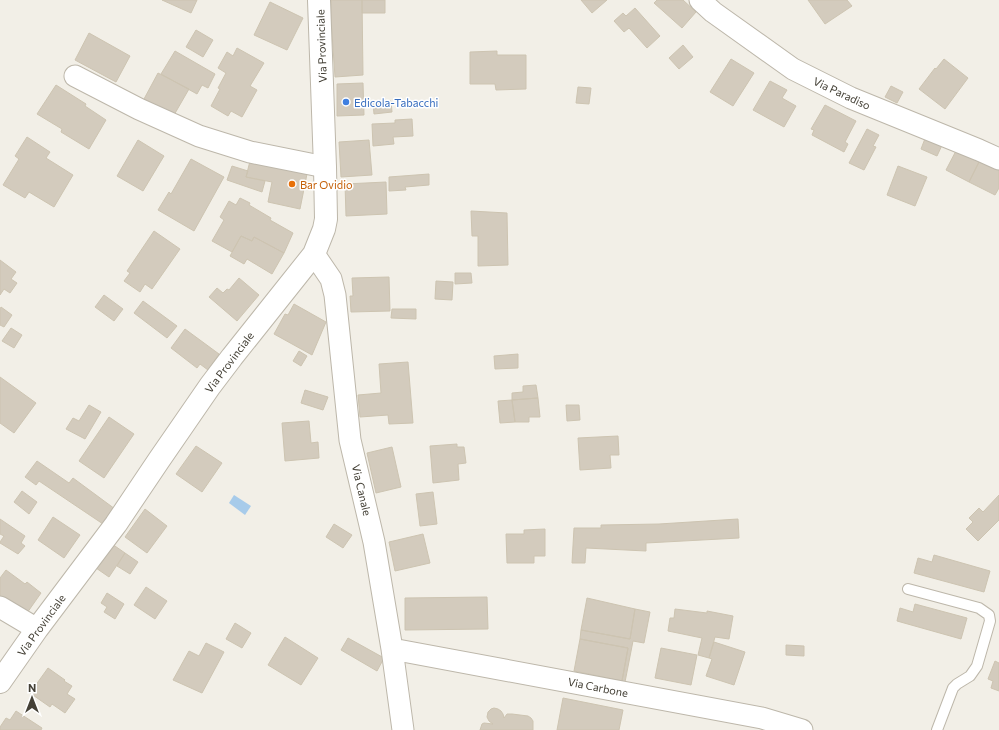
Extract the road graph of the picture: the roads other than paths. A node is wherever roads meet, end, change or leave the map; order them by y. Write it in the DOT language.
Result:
graph roads {
  1 [pos="320,0"];
  2 [pos="700,0"];
  3 [pos="75,76"];
  4 [pos="999,159"];
  5 [pos="325,167"];
  6 [pos="314,254"];
  7 [pos="908,589"];
  8 [pos="0,607"];
  9 [pos="37,629"];
  10 [pos="392,649"];
  11 [pos="0,682"];
  12 [pos="403,730"];
  13 [pos="802,730"];
  14 [pos="937,730"];
  1 -- 5 [label="street, Via Provinciale"];
  2 -- 4 [label="street, Via Paradiso"];
  3 -- 5 [label="street"];
  5 -- 6 [label="street, Via Provinciale"];
  6 -- 9 [label="street, Via Provinciale"];
  6 -- 10 [label="street, Via Canale"];
  7 -- 14 [label="lane"];
  8 -- 9 [label="street"];
  9 -- 11 [label="street, Via Provinciale"];
  10 -- 12 [label="street, Via Canale"];
  10 -- 13 [label="street, Via Carbone"];
}
